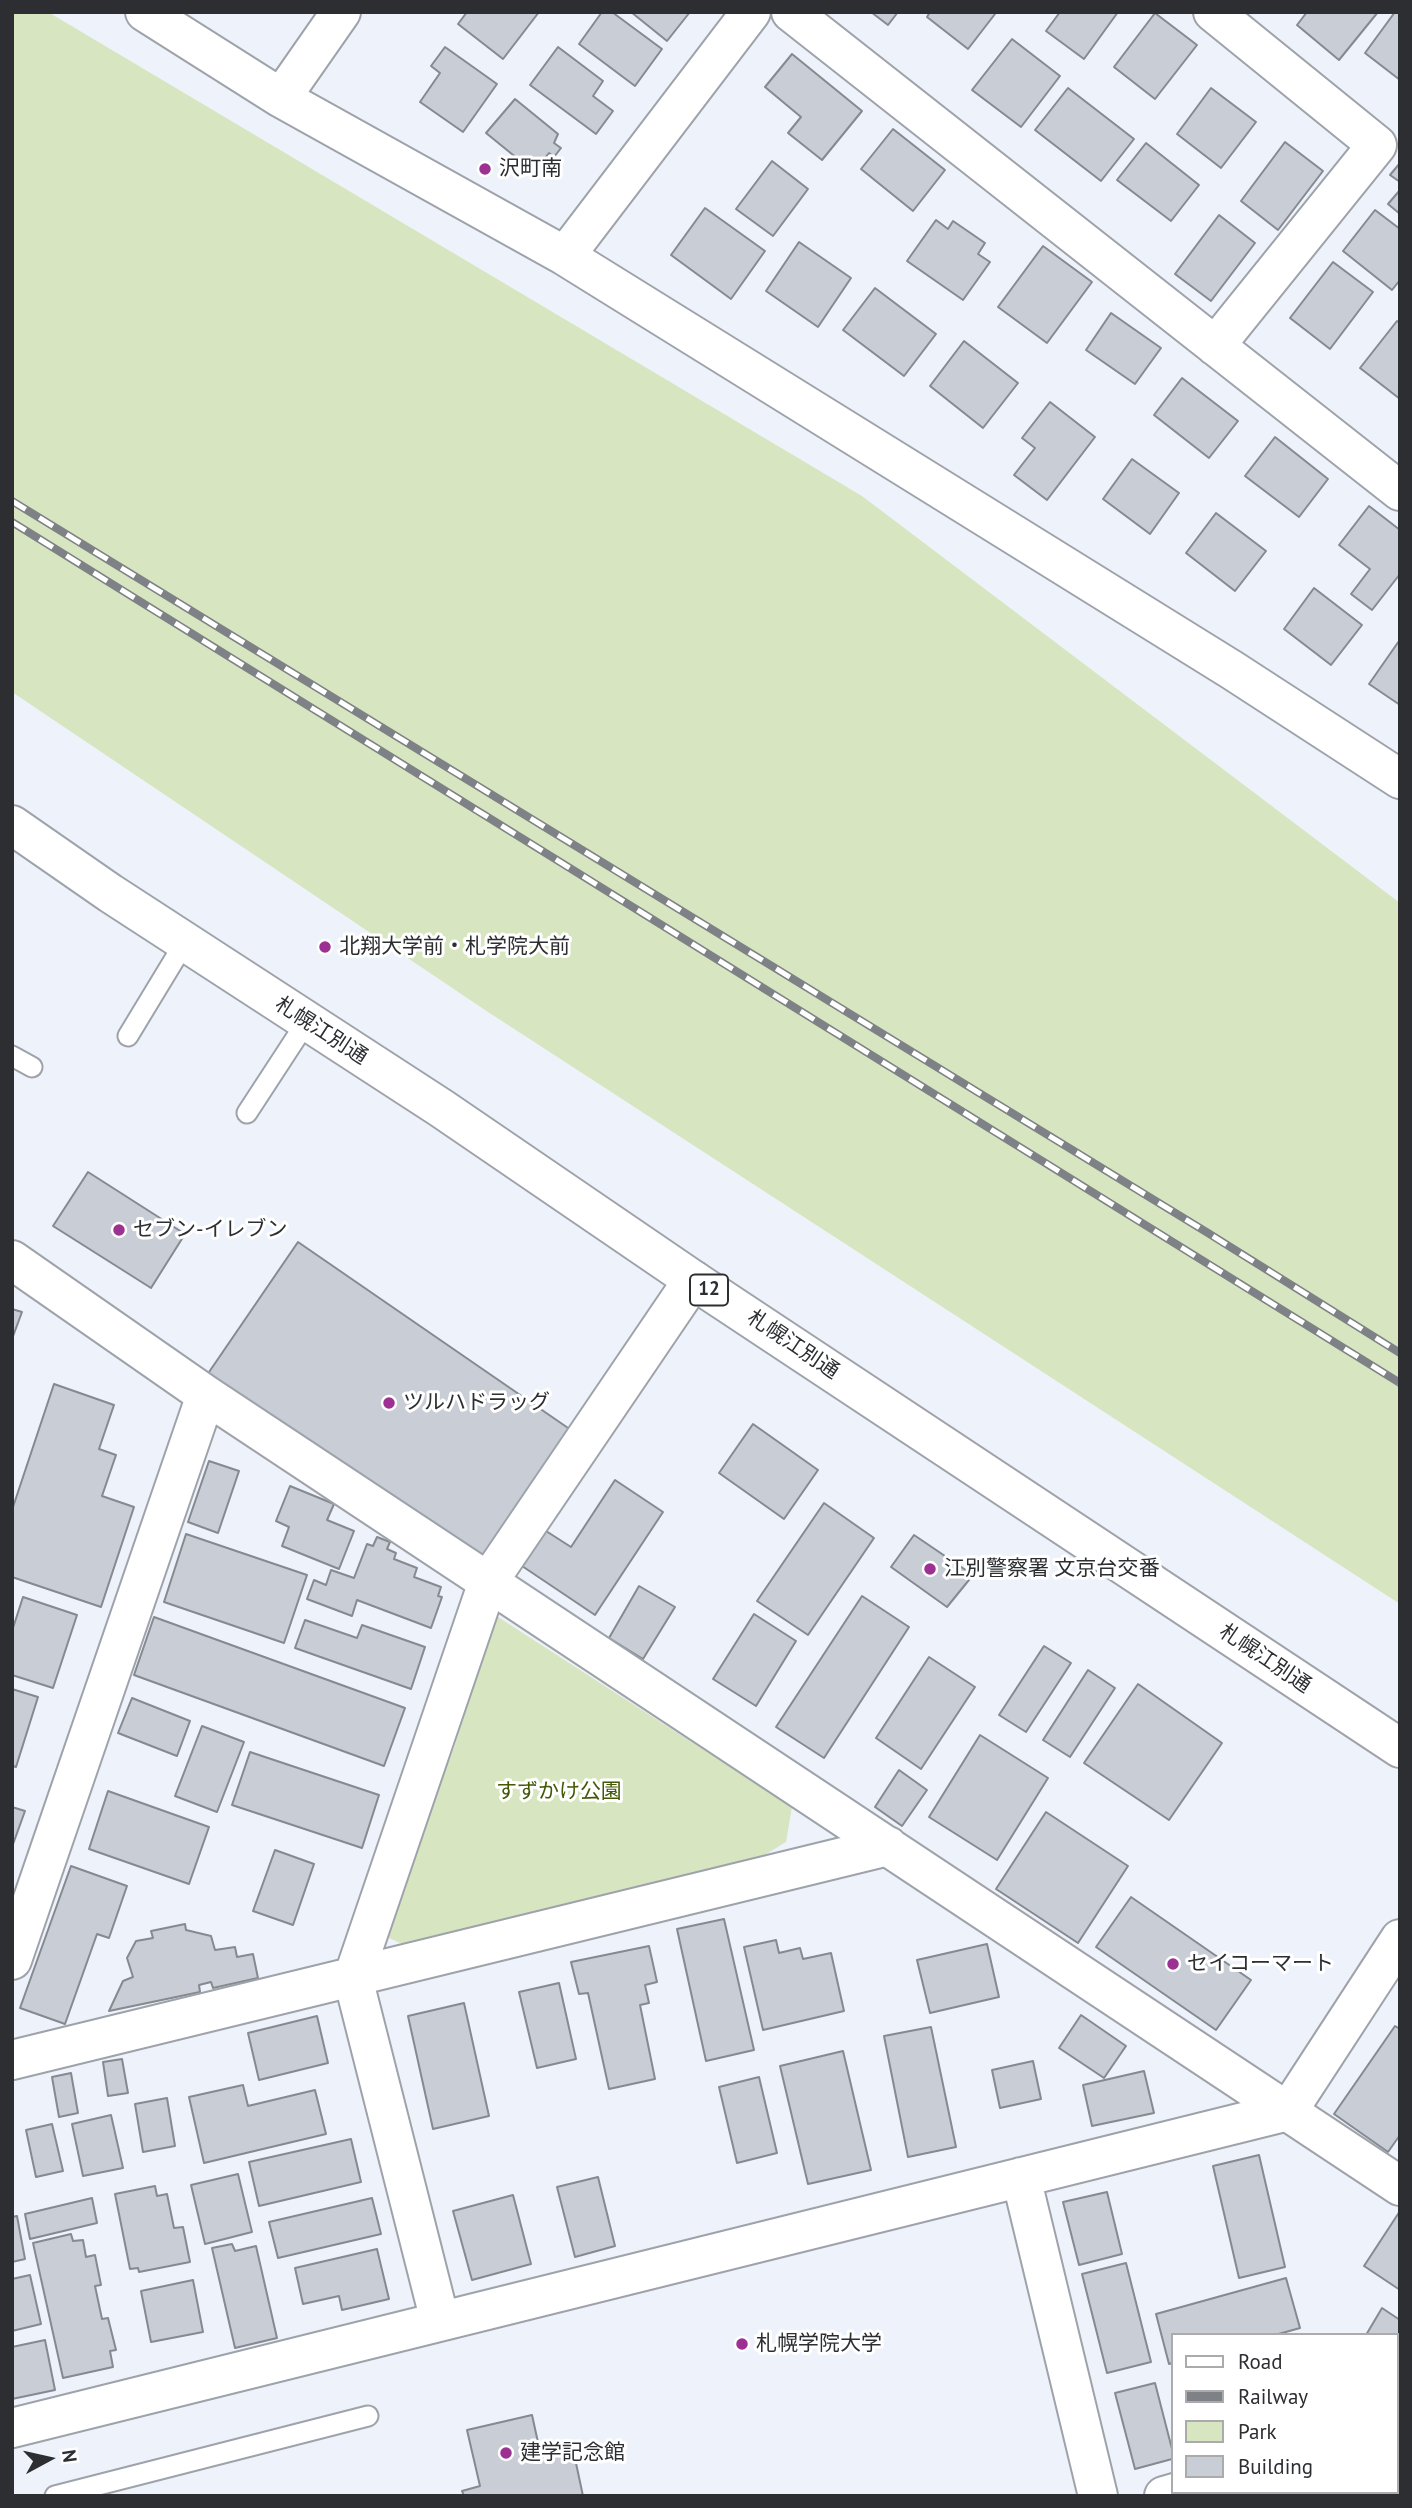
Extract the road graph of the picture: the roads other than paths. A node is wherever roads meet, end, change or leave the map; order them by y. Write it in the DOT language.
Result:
graph roads {
  1 [pos="145,12"];
  2 [pos="341,12"];
  3 [pos="751,12"];
  4 [pos="791,12"];
  5 [pos="1213,12"];
  6 [pos="281,98"];
  7 [pos="565,256"];
  8 [pos="1215,346"];
  9 [pos="1396,481"];
  10 [pos="1400,779"];
  11 [pos="12,825"];
  12 [pos="185,942"];
  13 [pos="307,1021"];
  14 [pos="128,1036"];
  15 [pos="12,1056"];
  16 [pos="32,1067"];
  17 [pos="247,1113"];
  18 [pos="12,1260"];
  19 [pos="693,1280"];
  20 [pos="206,1395"];
  21 [pos="488,1582"];
  22 [pos="1400,1748"];
  23 [pos="888,1846"];
  24 [pos="1400,1940"];
  25 [pos="12,1960"];
  26 [pos="354,1978"];
  27 [pos="12,2060"];
  28 [pos="1288,2111"];
  29 [pos="1021,2177"];
  30 [pos="1400,2186"];
  31 [pos="440,2321"];
  32 [pos="368,2416"];
  33 [pos="12,2428"];
  34 [pos="111,2489"];
  35 [pos="55,2496"];
  36 [pos="1098,2496"];
  1 -- 6 [label="main road"];
  2 -- 6 [label="main road"];
  3 -- 7 [label="main road"];
  4 -- 8 [label="main road"];
  5 -- 8 [label="main road"];
  6 -- 7 [label="main road"];
  7 -- 10 [label="main road"];
  8 -- 9 [label="main road"];
  11 -- 12 [label="main road, 札幌江別通 / 12"];
  12 -- 13 [label="main road, 札幌江別通 / 12"];
  12 -- 14 [label="lane"];
  13 -- 17 [label="lane"];
  13 -- 19 [label="main road, 札幌江別通 / 12"];
  15 -- 16 [label="lane"];
  18 -- 20 [label="main road"];
  19 -- 21 [label="main road"];
  19 -- 22 [label="main road, 札幌江別通 / 12"];
  20 -- 21 [label="main road"];
  20 -- 25 [label="main road"];
  21 -- 23 [label="main road"];
  21 -- 26 [label="main road"];
  23 -- 26 [label="main road"];
  23 -- 28 [label="main road"];
  24 -- 28 [label="main road"];
  26 -- 27 [label="main road"];
  26 -- 31 [label="main road"];
  28 -- 29 [label="main road"];
  28 -- 30 [label="main road"];
  29 -- 31 [label="main road"];
  29 -- 36 [label="main road"];
  31 -- 33 [label="main road"];
  32 -- 34 [label="lane"];
  34 -- 35 [label="lane"];
}
